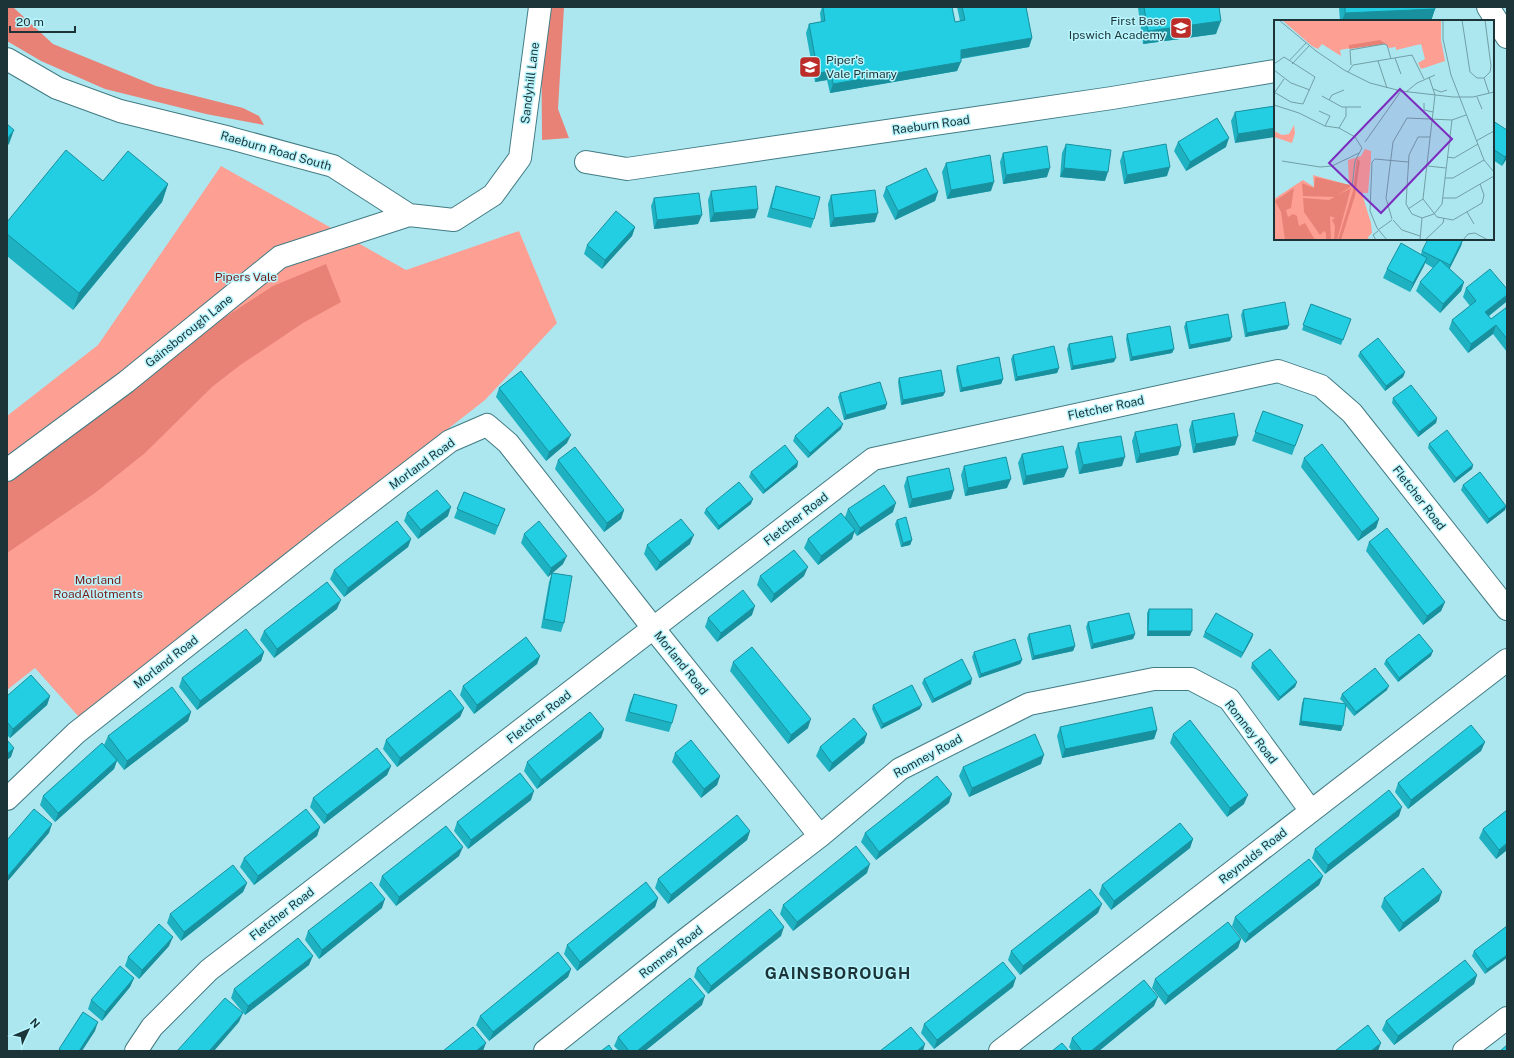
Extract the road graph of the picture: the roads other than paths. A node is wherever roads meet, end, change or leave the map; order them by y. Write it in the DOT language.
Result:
graph roads {
  1 [pos="540,7"];
  2 [pos="1488,7"];
  3 [pos="1501,35"];
  4 [pos="7,59"];
  5 [pos="1274,71"];
  6 [pos="520,158"];
  7 [pos="586,162"];
  8 [pos="410,215"];
  9 [pos="7,470"];
  10 [pos="1507,609"];
  11 [pos="654,629"];
  12 [pos="1507,660"];
  13 [pos="7,799"];
  14 [pos="1311,811"];
  15 [pos="820,836"];
  16 [pos="1507,1018"];
  17 [pos="136,1051"];
  18 [pos="545,1051"];
  19 [pos="1000,1051"];
  20 [pos="1464,1051"];
  1 -- 6 [label="street, Sandyhill Lane"];
  2 -- 3 [label="street"];
  4 -- 8 [label="street, Raeburn Road South"];
  5 -- 7 [label="street, Raeburn Road"];
  6 -- 8 [label="street, Raeburn Road South"];
  8 -- 9 [label="street, Gainsborough Lane"];
  10 -- 11 [label="street, Fletcher Road"];
  11 -- 13 [label="street, Morland Road"];
  11 -- 15 [label="street, Morland Road"];
  11 -- 17 [label="street, Fletcher Road"];
  12 -- 14 [label="street, Reynolds Road"];
  14 -- 15 [label="street, Romney Road"];
  14 -- 19 [label="street, Reynolds Road"];
  15 -- 18 [label="street, Romney Road"];
  16 -- 20 [label="street"];
}
